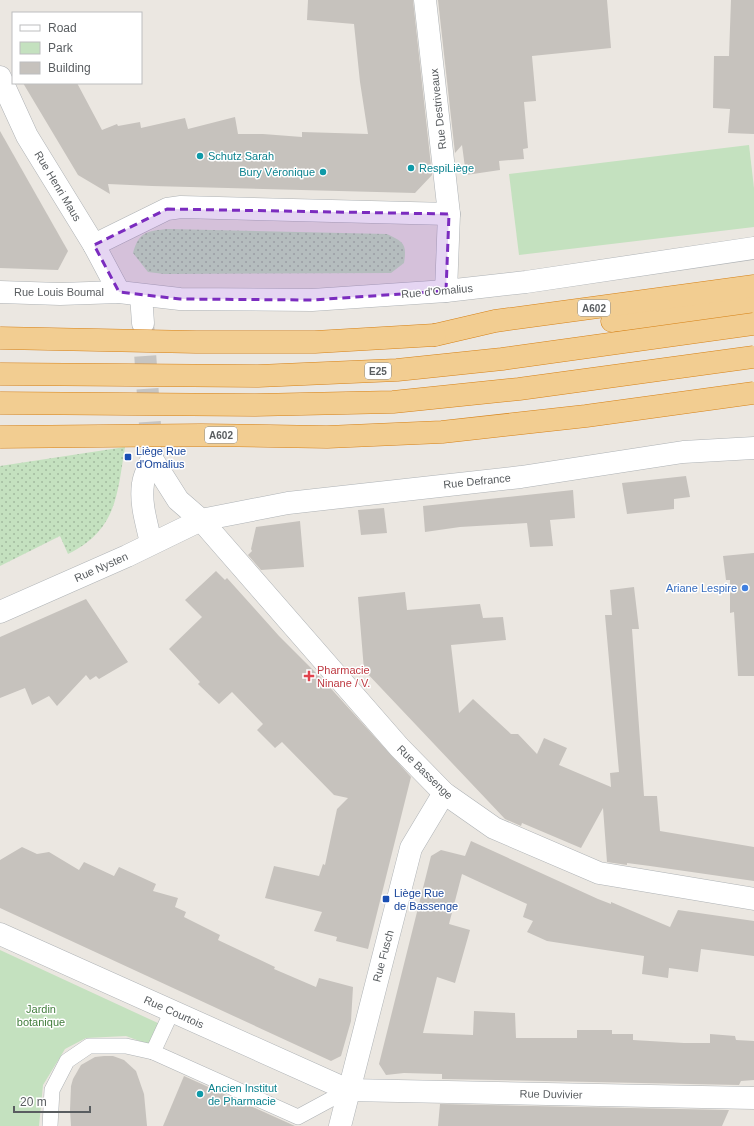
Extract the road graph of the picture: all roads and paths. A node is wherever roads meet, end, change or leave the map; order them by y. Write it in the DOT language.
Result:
graph roads {
  1 [pos="424,0"];
  2 [pos="0,77"];
  3 [pos="448,214"];
  4 [pos="94,245"];
  5 [pos="754,248"];
  6 [pos="754,286"];
  7 [pos="446,291"];
  8 [pos="0,292"];
  9 [pos="119,292"];
  10 [pos="140,295"];
  11 [pos="754,304"];
  12 [pos="143,323"];
  13 [pos="754,324"];
  14 [pos="435,335"];
  15 [pos="0,338"];
  16 [pos="754,357"];
  17 [pos="0,374"];
  18 [pos="754,382"];
  19 [pos="754,393"];
  20 [pos="0,403"];
  21 [pos="442,432"];
  22 [pos="0,437"];
  23 [pos="754,448"];
  24 [pos="200,520"];
  25 [pos="151,543"];
  26 [pos="0,612"];
  27 [pos="444,793"];
  28 [pos="754,899"];
  29 [pos="0,934"];
  30 [pos="172,1011"];
  31 [pos="153,1052"];
  32 [pos="348,1090"];
  33 [pos="754,1098"];
  34 [pos="50,1126"];
  35 [pos="340,1126"];
  1 -- 3 [label="street, Rue Destriveaux"];
  2 -- 4 [label="street, Rue Henri Maus"];
  3 -- 4 [label="street"];
  3 -- 7 [label="street, Rue Destriveaux"];
  4 -- 9 [label="street, Rue Henri Maus"];
  5 -- 7 [label="street, Rue d'Omalius"];
  6 -- 14 [label="highway, A602"];
  7 -- 10 [label="street, Rue d'Omalius"];
  8 -- 9 [label="street, Rue Louis Boumal"];
  9 -- 10 [label="street, Rue d'Omalius"];
  10 -- 12 [label="street"];
  11 -- 14 [label="highway, A602"];
  13 -- 17 [label="highway, E25, bridge"];
  14 -- 15 [label="highway, A602, bridge"];
  16 -- 20 [label="highway, bridge"];
  18 -- 21 [label="highway, A602, bridge"];
  19 -- 21 [label="highway, A602, bridge"];
  21 -- 22 [label="highway, A602, bridge"];
  23 -- 24 [label="street, Rue Defrance"];
  24 -- 25 [label="street, Rue Nysten"];
  24 -- 25 [label="street"];
  24 -- 27 [label="street, Rue Bassenge"];
  25 -- 26 [label="street, Rue Nysten"];
  27 -- 28 [label="street, Rue Bassenge"];
  27 -- 32 [label="street, Rue Fusch"];
  29 -- 30 [label="street, Rue Courtois"];
  30 -- 31 [label="lane"];
  30 -- 32 [label="street, Rue Courtois"];
  31 -- 32 [label="lane"];
  31 -- 34 [label="lane"];
  32 -- 33 [label="street, Rue Duvivier"];
  32 -- 35 [label="street, Rue Fusch"];
}
